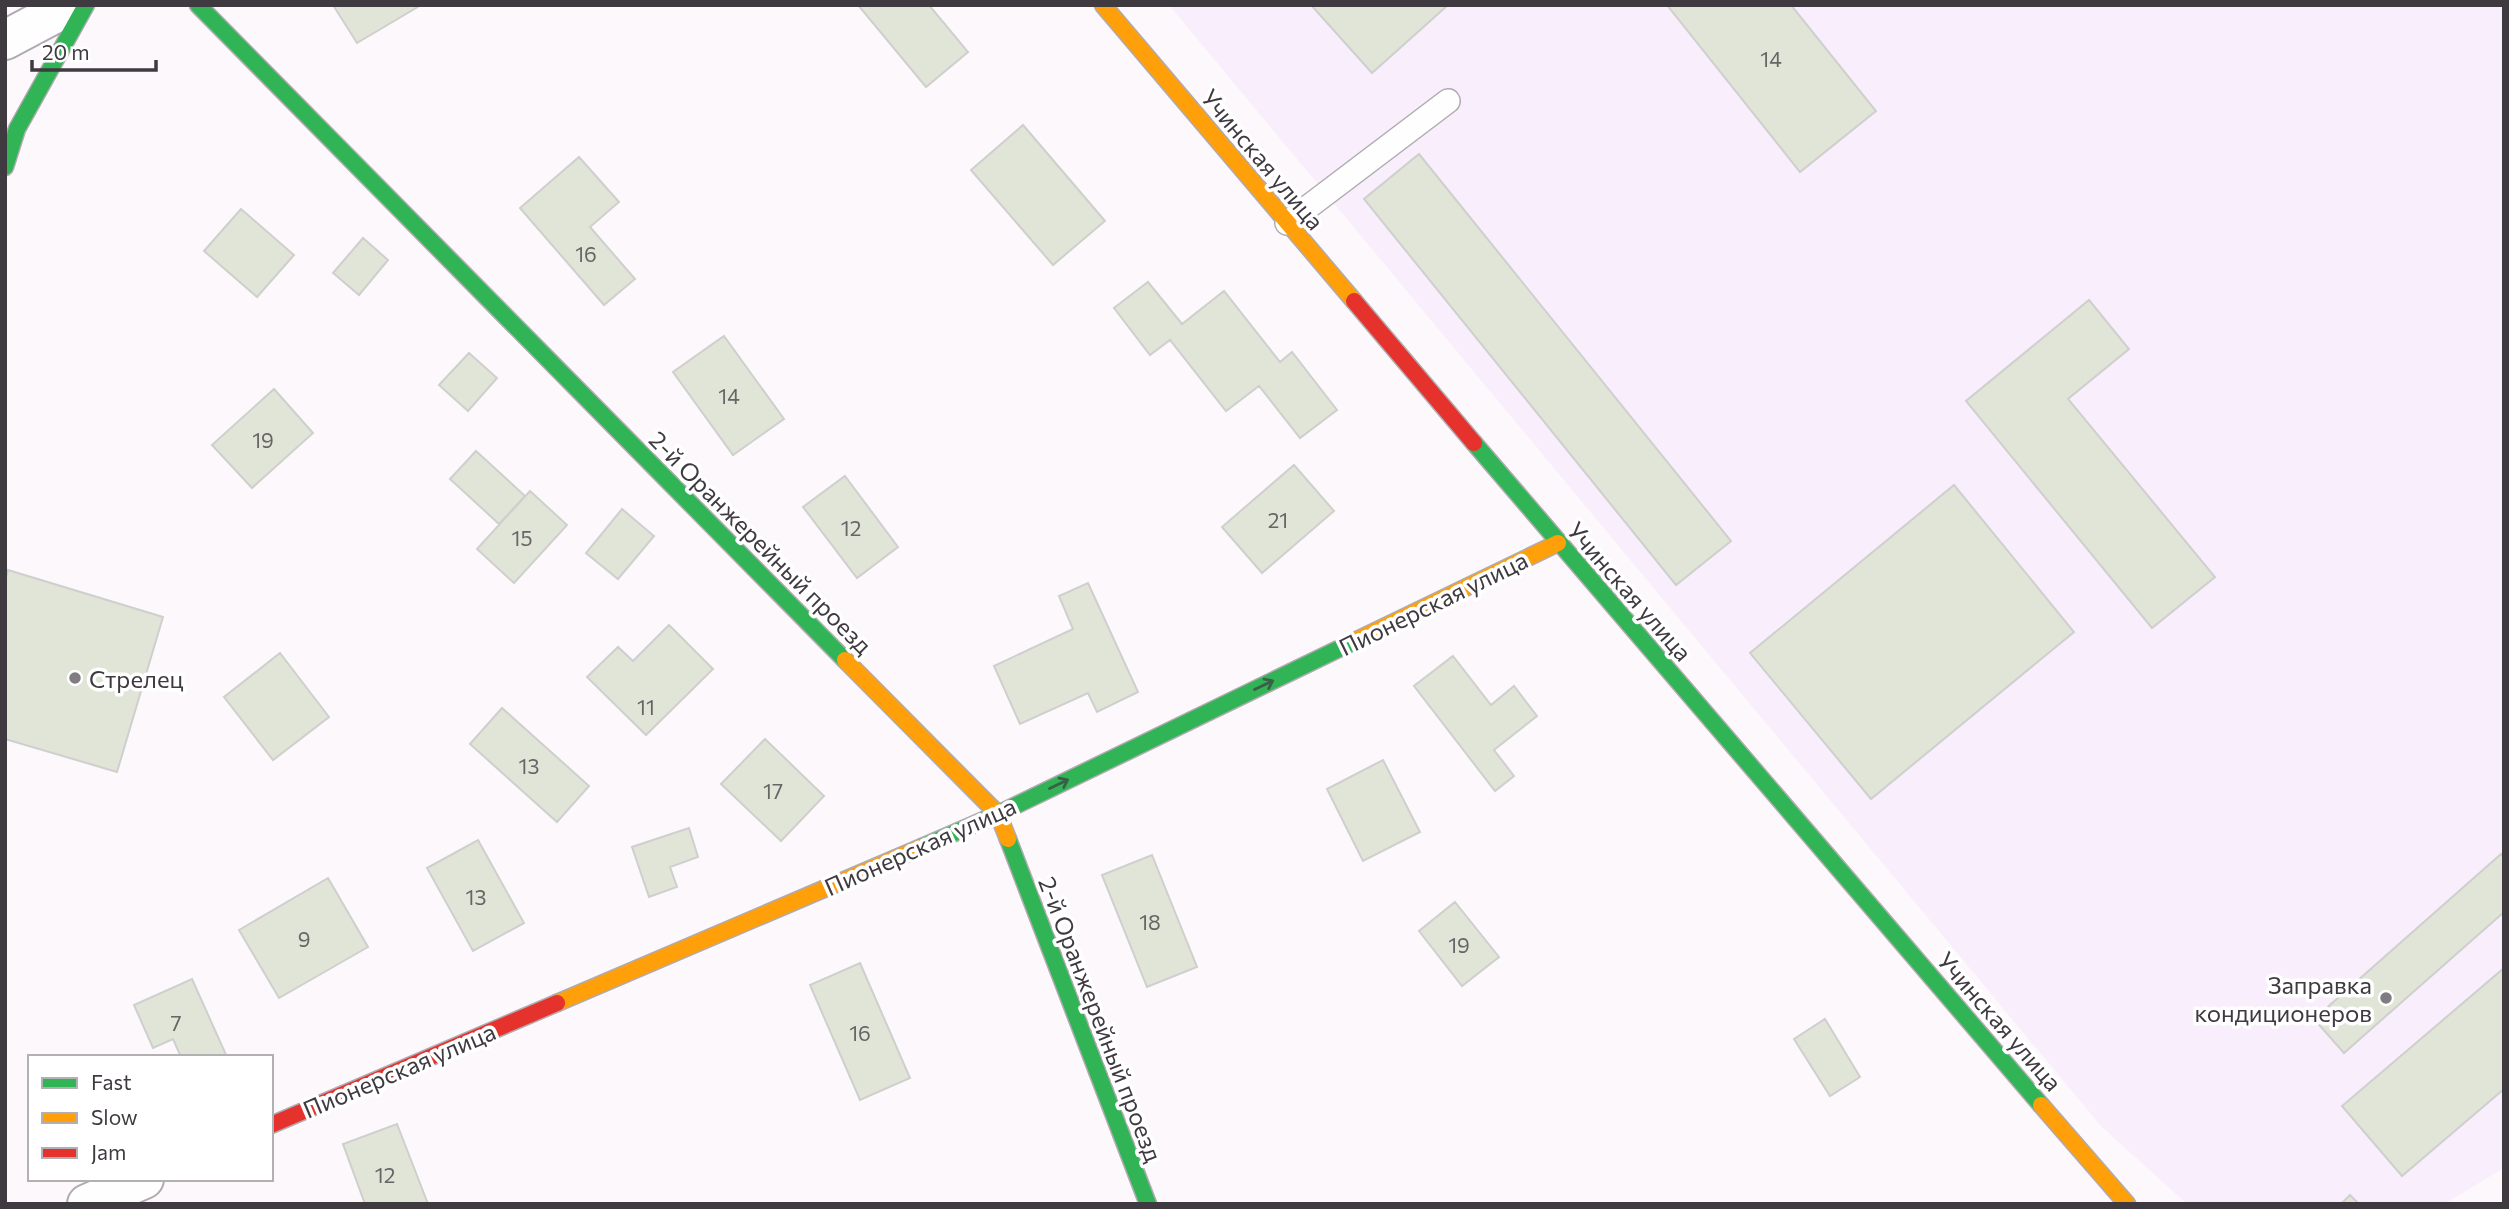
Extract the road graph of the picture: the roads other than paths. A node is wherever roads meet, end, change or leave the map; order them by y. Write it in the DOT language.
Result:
graph roads {
  1 [pos="71,5"];
  2 [pos="86,5"];
  3 [pos="198,5"];
  4 [pos="1102,5"];
  5 [pos="5,40"];
  6 [pos="1448,101"];
  7 [pos="5,167"];
  8 [pos="1287,223"];
  9 [pos="1558,543"];
  10 [pos="998,814"];
  11 [pos="273,1124"];
  12 [pos="139,1181"];
  13 [pos="87,1204"];
  14 [pos="1148,1204"];
  15 [pos="2127,1204"];
  1 -- 5 [label="street"];
  2 -- 7 [label="street"];
  3 -- 10 [label="street, 2-й Оранжерейный проезд"];
  4 -- 8 [label="street, Учинская улица"];
  6 -- 8 [label="lane"];
  8 -- 9 [label="street, Учинская улица"];
  10 -- 9 [label="street, Пионерская улица, one-way"];
  9 -- 15 [label="street, Учинская улица"];
  10 -- 11 [label="street, Пионерская улица"];
  10 -- 14 [label="street, 2-й Оранжерейный проезд"];
  12 -- 13 [label="street"];
}
